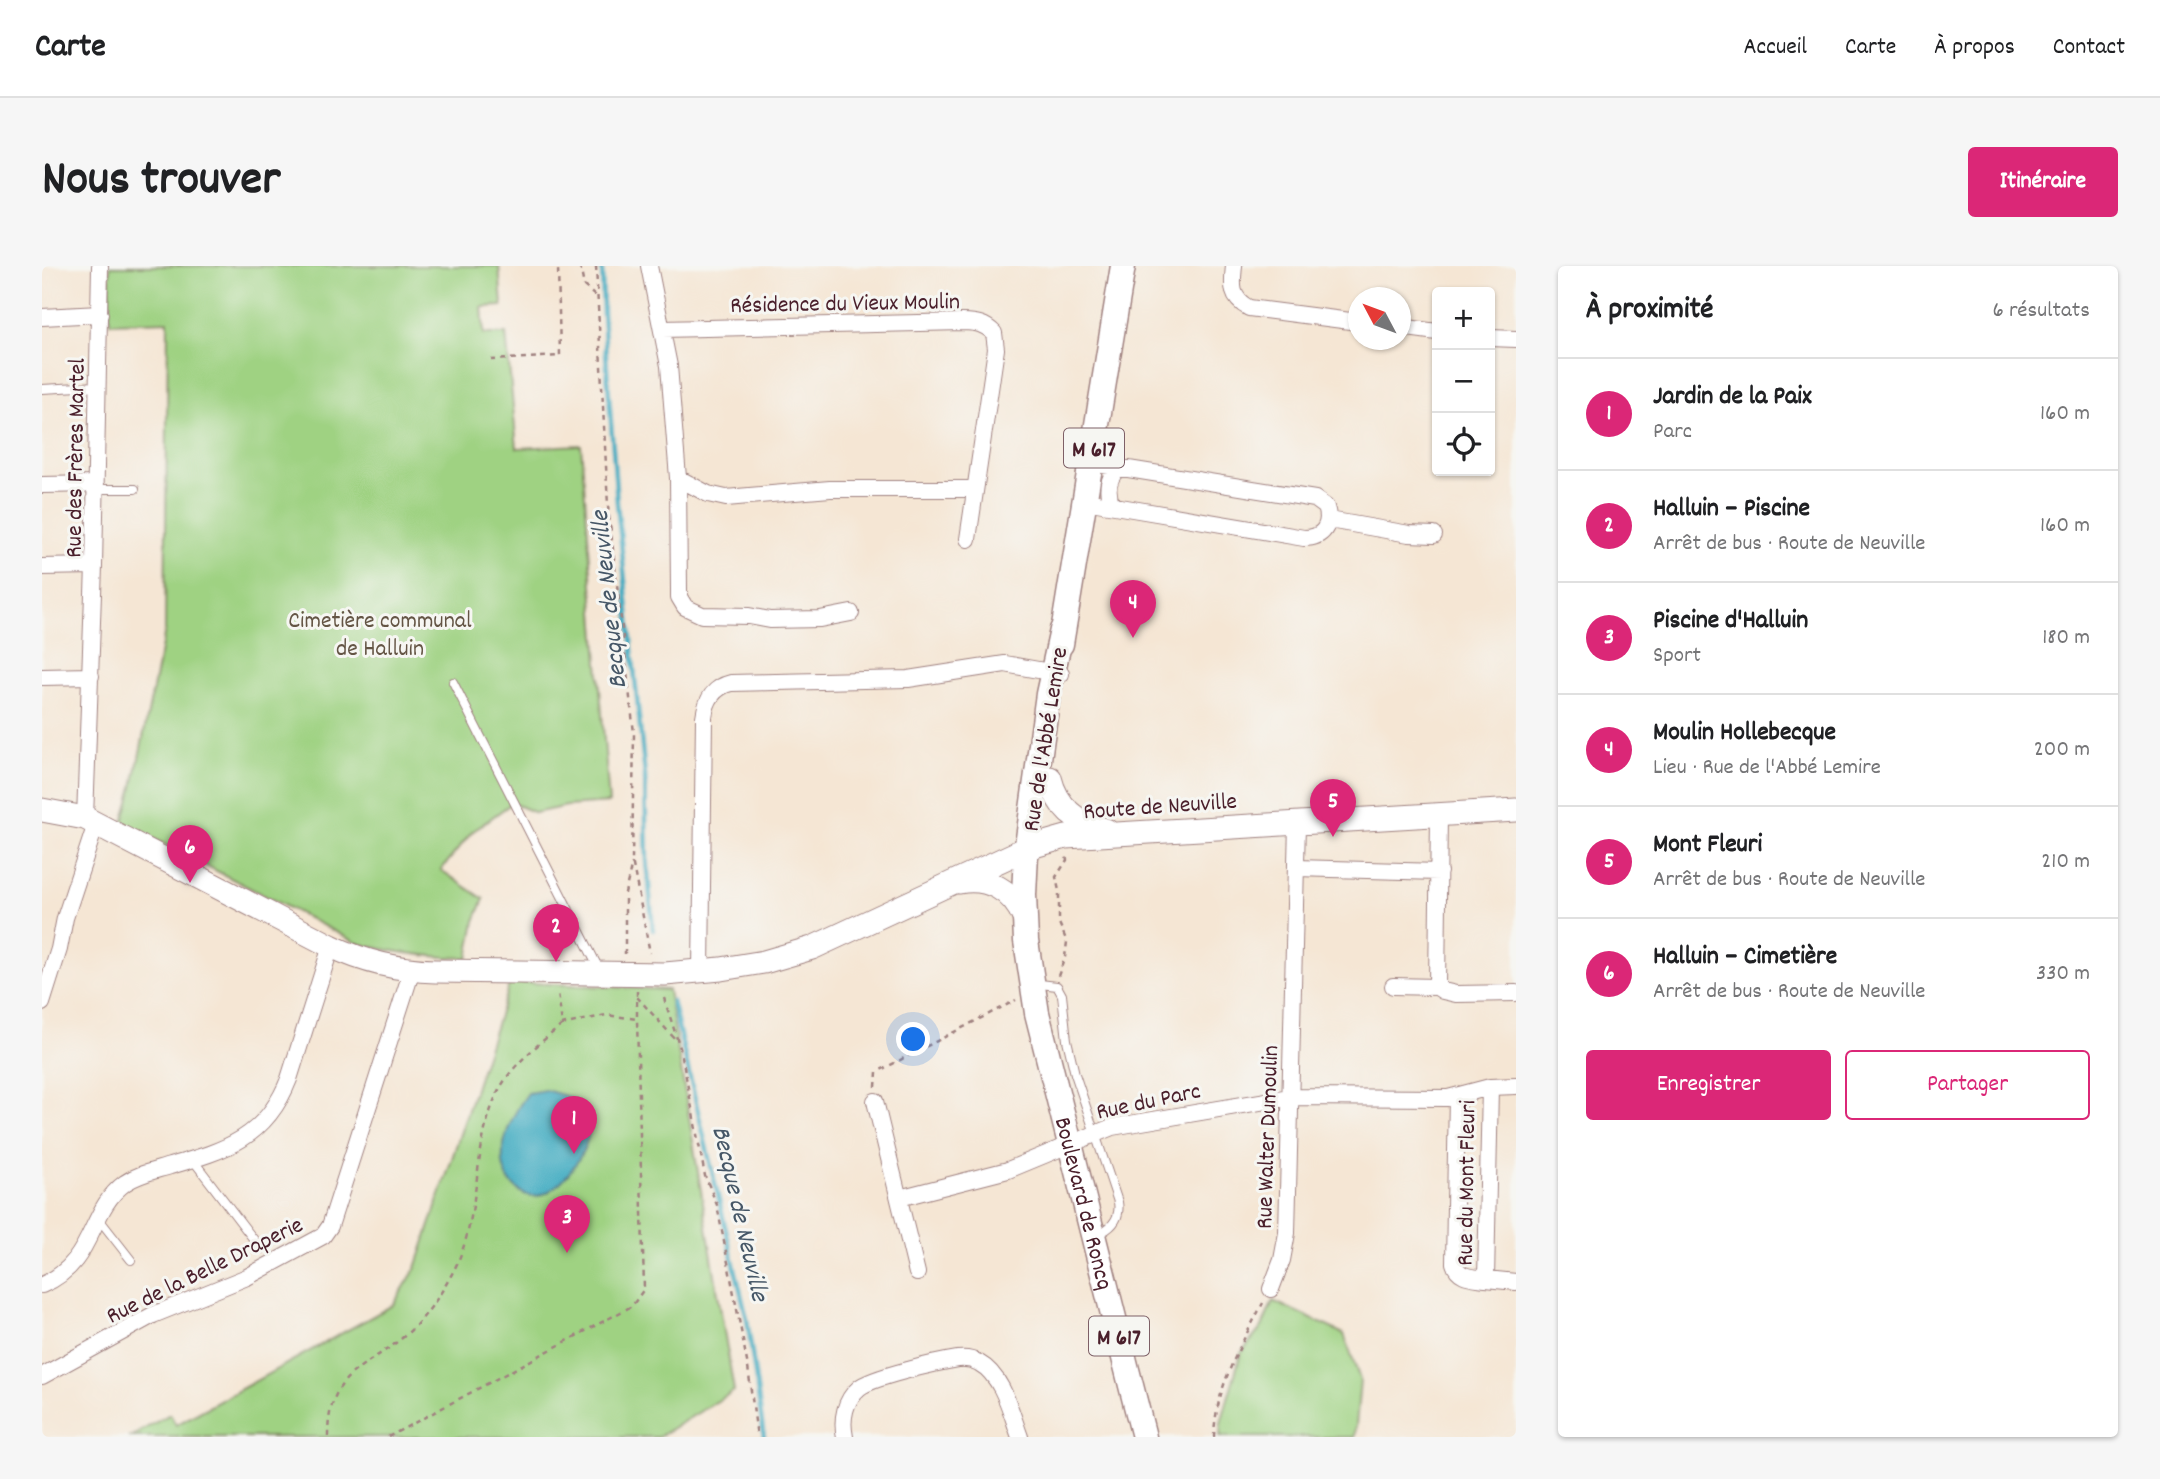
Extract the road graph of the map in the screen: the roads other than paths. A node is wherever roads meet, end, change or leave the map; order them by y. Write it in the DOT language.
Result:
graph roads {
  1 [pos="100,266"];
  2 [pos="649,266"];
  3 [pos="1123,266"];
  4 [pos="1234,266"];
  5 [pos="100,314"];
  6 [pos="42,317"];
  7 [pos="1348,321"];
  8 [pos="1411,328"];
  9 [pos="662,329"];
  10 [pos="1432,331"];
  11 [pos="1495,338"];
  12 [pos="1516,339"];
  13 [pos="98,386"];
  14 [pos="42,389"];
  15 [pos="1091,463"];
  16 [pos="1120,467"];
  17 [pos="678,478"];
  18 [pos="42,485"];
  19 [pos="96,486"];
  20 [pos="135,489"];
  21 [pos="975,489"];
  22 [pos="1085,501"];
  23 [pos="1112,505"];
  24 [pos="1329,520"];
  25 [pos="1434,535"];
  26 [pos="968,539"];
  27 [pos="94,566"];
  28 [pos="42,567"];
  29 [pos="851,613"];
  30 [pos="1057,674"];
  31 [pos="91,676"];
  32 [pos="42,677"];
  33 [pos="453,682"];
  34 [pos="1050,778"];
  35 [pos="42,810"];
  36 [pos="1516,810"];
  37 [pos="1439,815"];
  38 [pos="90,821"];
  39 [pos="1297,823"];
  40 [pos="1133,833"];
  41 [pos="1034,846"];
  42 [pos="1296,868"];
  43 [pos="1439,872"];
  44 [pos="949,884"];
  45 [pos="1024,918"];
  46 [pos="331,946"];
  47 [pos="412,970"];
  48 [pos="701,972"];
  49 [pos="601,974"];
  50 [pos="1393,986"];
  51 [pos="1043,987"];
  52 [pos="1437,987"];
  53 [pos="1516,993"];
  54 [pos="42,1003"];
  55 [pos="1516,1086"];
  56 [pos="1490,1087"];
  57 [pos="1457,1096"];
  58 [pos="1290,1097"];
  59 [pos="875,1101"];
  60 [pos="1096,1132"];
  61 [pos="1071,1144"];
  62 [pos="193,1160"];
  63 [pos="899,1198"];
  64 [pos="99,1219"];
  65 [pos="1093,1236"];
  66 [pos="261,1249"];
  67 [pos="131,1260"];
  68 [pos="917,1273"];
  69 [pos="1486,1279"];
  70 [pos="1516,1282"];
  71 [pos="42,1285"];
  72 [pos="1271,1289"];
  73 [pos="42,1376"];
  74 [pos="845,1437"];
  75 [pos="1020,1437"];
  76 [pos="1144,1437"];
  1 -- 5 [label="street, Rue des Frères Martel"];
  2 -- 9 [label="street"];
  3 -- 15 [label="main road, Rue de l'Abbé Lemire / M 617"];
  4 -- 7 [label="street"];
  5 -- 6 [label="street"];
  5 -- 13 [label="street, Rue des Frères Martel"];
  8 -- 10 [label="street"];
  9 -- 17 [label="street"];
  9 -- 21 [label="street, Résidence du Vieux Moulin"];
  11 -- 12 [label="street"];
  13 -- 14 [label="lane"];
  13 -- 19 [label="street, Rue des Frères Martel"];
  15 -- 16 [label="street"];
  15 -- 22 [label="main road, Rue de l'Abbé Lemire / M 617"];
  16 -- 23 [label="street"];
  16 -- 24 [label="street"];
  17 -- 21 [label="street"];
  17 -- 29 [label="street"];
  18 -- 19 [label="street"];
  19 -- 20 [label="lane"];
  19 -- 27 [label="street, Rue des Frères Martel"];
  21 -- 26 [label="street, Résidence du Vieux Moulin"];
  22 -- 23 [label="street"];
  22 -- 30 [label="main road, Rue de l'Abbé Lemire / M 617"];
  23 -- 24 [label="street"];
  24 -- 25 [label="street"];
  27 -- 28 [label="street"];
  27 -- 31 [label="street, Rue des Frères Martel"];
  30 -- 34 [label="main road, Rue de l'Abbé Lemire / M 617"];
  30 -- 41 [label="main road, Rue de l'Abbé Lemire / M 617"];
  30 -- 48 [label="street"];
  31 -- 32 [label="street"];
  31 -- 38 [label="street, Rue des Frères Martel"];
  33 -- 49 [label="lane"];
  34 -- 40 [label="street"];
  34 -- 41 [label="main road, Rue de l'Abbé Lemire / M 617"];
  35 -- 38 [label="street, Route de Neuville"];
  36 -- 37 [label="street, Route de Neuville"];
  37 -- 39 [label="street, Route de Neuville"];
  37 -- 43 [label="street"];
  38 -- 46 [label="street, Route de Neuville"];
  38 -- 54 [label="street, Rue des Frères Martel"];
  39 -- 40 [label="street, Route de Neuville"];
  39 -- 42 [label="street, Rue Walter Dumoulin"];
  40 -- 41 [label="street, Route de Neuville"];
  41 -- 44 [label="street, Route de Neuville"];
  41 -- 45 [label="main road, Boulevard de Roncq / M 617"];
  41 -- 51 [label="main road, Boulevard de Roncq / M 617"];
  42 -- 43 [label="street"];
  42 -- 58 [label="street, Rue Walter Dumoulin"];
  43 -- 52 [label="street"];
  44 -- 45 [label="street"];
  44 -- 48 [label="street, Route de Neuville"];
  45 -- 51 [label="main road, Boulevard de Roncq / M 617"];
  46 -- 47 [label="street, Route de Neuville"];
  46 -- 62 [label="street"];
  47 -- 49 [label="street, Route de Neuville"];
  47 -- 73 [label="street, Rue de la Belle Draperie"];
  48 -- 49 [label="street, Route de Neuville"];
  50 -- 52 [label="street"];
  51 -- 60 [label="lane"];
  51 -- 61 [label="main road, Boulevard de Roncq / M 617"];
  52 -- 53 [label="street"];
  55 -- 56 [label="street, Rue du Mont Fleuri"];
  56 -- 57 [label="street, Rue du Mont Fleuri"];
  56 -- 69 [label="street, Rue du Mont Fleuri"];
  57 -- 58 [label="street, Rue du Mont Fleuri"];
  57 -- 69 [label="street, Rue du Mont Fleuri"];
  58 -- 60 [label="street, Rue du Parc"];
  58 -- 72 [label="street, Rue Walter Dumoulin"];
  59 -- 63 [label="street"];
  60 -- 61 [label="street, Rue du Parc"];
  60 -- 65 [label="lane"];
  61 -- 63 [label="street, Rue du Parc"];
  61 -- 65 [label="main road, Boulevard de Roncq / M 617"];
  62 -- 64 [label="street"];
  62 -- 66 [label="lane"];
  63 -- 68 [label="street"];
  64 -- 67 [label="lane"];
  64 -- 71 [label="street"];
  65 -- 76 [label="main road, Boulevard de Roncq / M 617"];
  69 -- 70 [label="street, Rue du Mont Fleuri"];
  74 -- 75 [label="street"];
}
